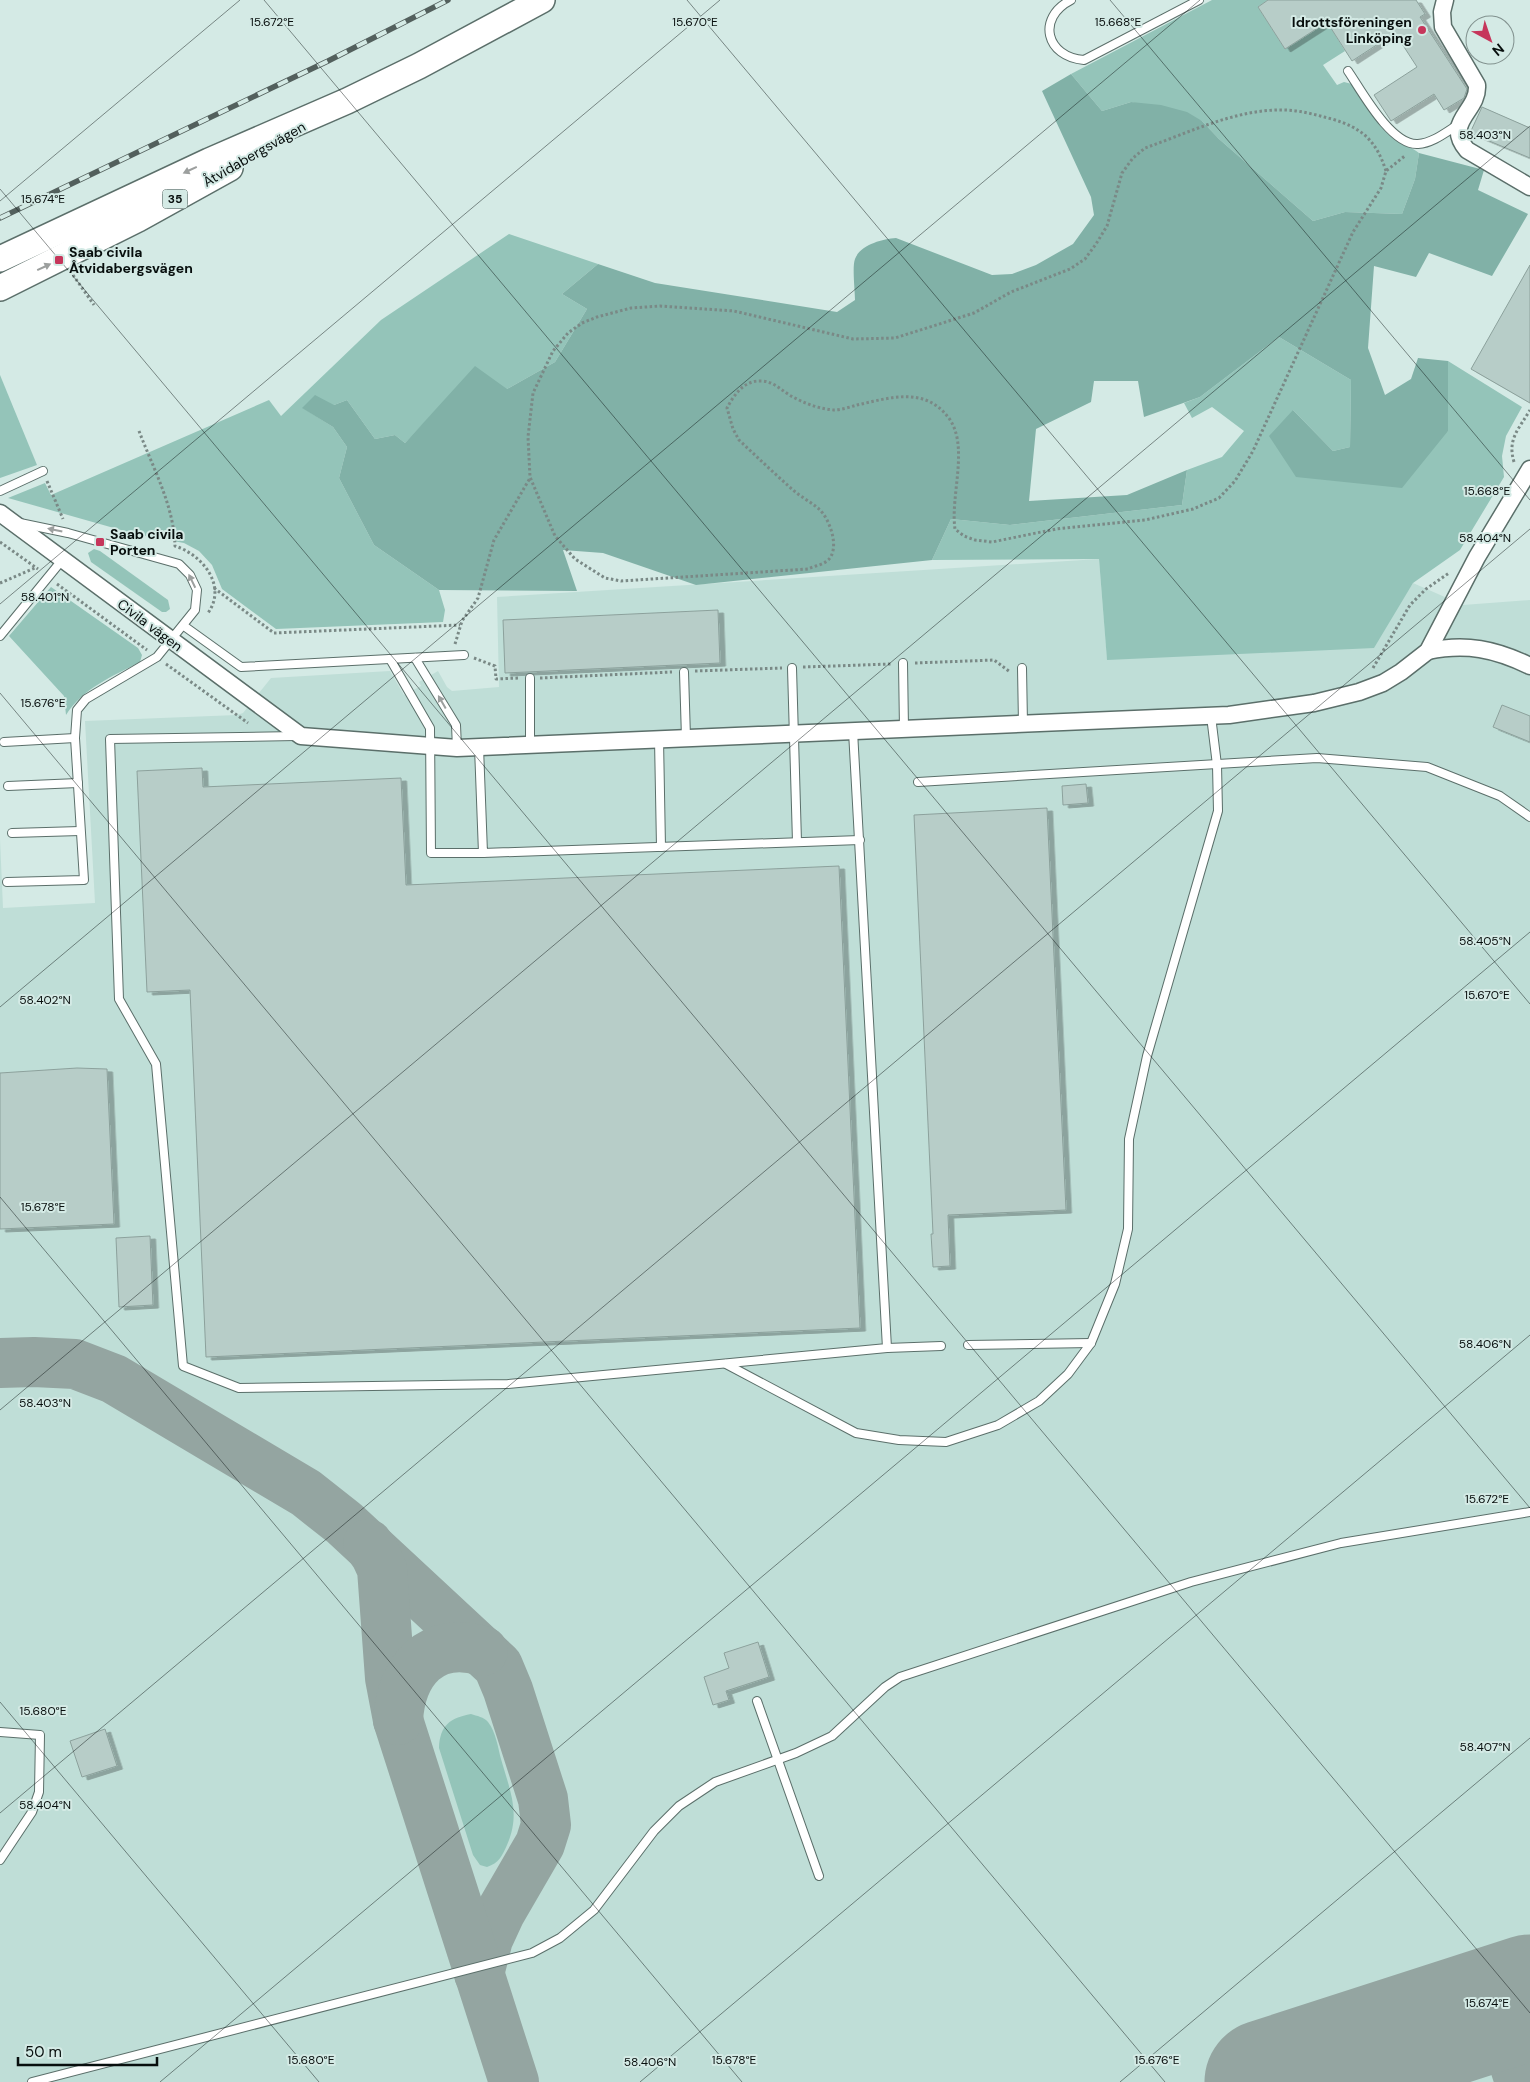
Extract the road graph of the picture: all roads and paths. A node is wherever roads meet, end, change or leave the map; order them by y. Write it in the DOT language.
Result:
graph roads {
  1 [pos="542,0"];
  2 [pos="1071,0"];
  3 [pos="1198,0"];
  4 [pos="1445,0"];
  5 [pos="1348,71"];
  6 [pos="347,101"];
  7 [pos="1459,124"];
  8 [pos="1415,144"];
  9 [pos="1386,171"];
  10 [pos="1530,187"];
  11 [pos="0,260"];
  12 [pos="72,274"];
  13 [pos="0,288"];
  14 [pos="94,305"];
  15 [pos="1530,410"];
  16 [pos="139,431"];
  17 [pos="43,471"];
  18 [pos="1526,476"];
  19 [pos="530,477"];
  20 [pos="0,491"];
  21 [pos="5,517"];
  22 [pos="68,533"];
  23 [pos="0,542"];
  24 [pos="174,546"];
  25 [pos="63,559"];
  26 [pos="36,568"];
  27 [pos="1455,569"];
  28 [pos="49,577"];
  29 [pos="0,583"];
  30 [pos="214,588"];
  31 [pos="460,625"];
  32 [pos="184,626"];
  33 [pos="0,636"];
  34 [pos="172,641"];
  35 [pos="1428,651"];
  36 [pos="464,655"];
  37 [pos="452,656"];
  38 [pos="157,657"];
  39 [pos="415,658"];
  40 [pos="390,659"];
  41 [pos="903,663"];
  42 [pos="1530,666"];
  43 [pos="792,668"];
  44 [pos="1022,668"];
  45 [pos="684,672"];
  46 [pos="530,678"];
  47 [pos="1022,681"];
  48 [pos="1359,692"];
  49 [pos="1210,716"];
  50 [pos="1023,724"];
  51 [pos="904,729"];
  52 [pos="853,731"];
  53 [pos="793,733"];
  54 [pos="301,736"];
  55 [pos="260,737"];
  56 [pos="75,738"];
  57 [pos="686,738"];
  58 [pos="659,739"];
  59 [pos="4,742"];
  60 [pos="530,744"];
  61 [pos="431,746"];
  62 [pos="479,747"];
  63 [pos="457,748"];
  64 [pos="1217,765"];
  65 [pos="78,782"];
  66 [pos="918,782"];
  67 [pos="8,786"];
  68 [pos="1530,817"];
  69 [pos="80,831"];
  70 [pos="12,833"];
  71 [pos="860,840"];
  72 [pos="797,842"];
  73 [pos="661,847"];
  74 [pos="482,853"];
  75 [pos="7,882"];
  76 [pos="1091,1343"];
  77 [pos="968,1345"];
  78 [pos="941,1346"];
  79 [pos="887,1348"];
  80 [pos="726,1364"];
  81 [pos="1530,1512"];
  82 [pos="757,1701"];
  83 [pos="0,1732"];
  84 [pos="777,1758"];
  85 [pos="0,1860"];
  86 [pos="819,1876"];
  87 [pos="32,2082"];
  1 -- 6 [label="main road, Åtvidabergsvägen / 35"];
  2 -- 3 [label="lane"];
  4 -- 7 [label="street"];
  5 -- 8 [label="lane"];
  6 -- 11 [label="main road, Åtvidabergsvägen / 35, one-way"];
  13 -- 6 [label="main road, Åtvidabergsvägen / 35, one-way"];
  7 -- 8 [label="lane"];
  7 -- 10 [label="street"];
  8 -- 9 [label="path"];
  9 -- 19 [label="path"];
  9 -- 19 [label="path"];
  12 -- 14 [label="path"];
  15 -- 18 [label="path"];
  16 -- 24 [label="path"];
  17 -- 20 [label="lane"];
  17 -- 22 [label="path"];
  18 -- 35 [label="street"];
  19 -- 31 [label="path"];
  22 -- 21 [label="lane, one-way"];
  21 -- 25 [label="street, Civila vägen"];
  32 -- 22 [label="lane, one-way"];
  23 -- 26 [label="path"];
  25 -- 28 [label="lane"];
  25 -- 34 [label="street, Civila vägen"];
  26 -- 28 [label="path"];
  26 -- 29 [label="path"];
  27 -- 48 [label="path"];
  28 -- 33 [label="lane"];
  28 -- 38 [label="path"];
  30 -- 31 [label="path"];
  31 -- 37 [label="path"];
  32 -- 34 [label="lane"];
  32 -- 40 [label="lane"];
  34 -- 38 [label="lane"];
  34 -- 54 [label="street, Civila vägen"];
  35 -- 42 [label="street"];
  35 -- 48 [label="street"];
  36 -- 37 [label="lane"];
  36 -- 46 [label="path"];
  37 -- 39 [label="lane"];
  38 -- 55 [label="path"];
  38 -- 56 [label="lane"];
  39 -- 40 [label="lane"];
  63 -- 39 [label="lane, one-way"];
  40 -- 61 [label="lane"];
  41 -- 43 [label="path"];
  41 -- 47 [label="path"];
  41 -- 51 [label="lane"];
  43 -- 45 [label="path"];
  43 -- 53 [label="lane"];
  44 -- 47 [label="lane"];
  45 -- 46 [label="path"];
  45 -- 57 [label="lane"];
  46 -- 60 [label="lane"];
  47 -- 50 [label="lane"];
  48 -- 49 [label="street"];
  49 -- 50 [label="street"];
  49 -- 64 [label="lane"];
  50 -- 51 [label="street"];
  51 -- 52 [label="street"];
  52 -- 53 [label="street"];
  52 -- 71 [label="lane"];
  53 -- 57 [label="street"];
  53 -- 72 [label="lane"];
  54 -- 55 [label="lane"];
  54 -- 61 [label="street"];
  55 -- 80 [label="lane"];
  56 -- 59 [label="lane"];
  56 -- 65 [label="lane"];
  57 -- 58 [label="street"];
  58 -- 60 [label="street"];
  58 -- 73 [label="lane"];
  60 -- 62 [label="street"];
  61 -- 63 [label="street"];
  61 -- 74 [label="lane"];
  62 -- 63 [label="street"];
  62 -- 74 [label="lane"];
  64 -- 66 [label="lane"];
  64 -- 68 [label="lane"];
  64 -- 76 [label="lane"];
  65 -- 67 [label="lane"];
  65 -- 69 [label="lane"];
  69 -- 70 [label="lane"];
  69 -- 75 [label="lane"];
  71 -- 72 [label="lane"];
  71 -- 79 [label="lane"];
  72 -- 73 [label="lane"];
  73 -- 74 [label="lane"];
  76 -- 77 [label="lane"];
  76 -- 80 [label="lane"];
  78 -- 79 [label="lane"];
  79 -- 80 [label="lane"];
  81 -- 84 [label="lane"];
  82 -- 84 [label="lane"];
  83 -- 85 [label="lane"];
  84 -- 86 [label="lane"];
  84 -- 87 [label="lane"];
}
